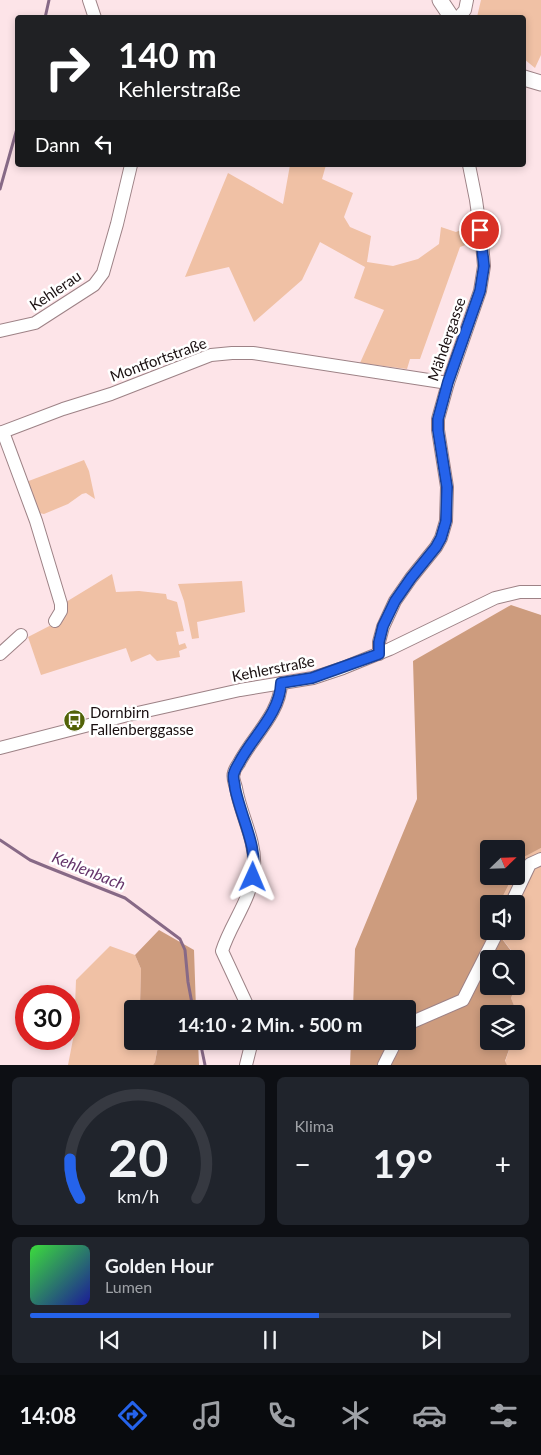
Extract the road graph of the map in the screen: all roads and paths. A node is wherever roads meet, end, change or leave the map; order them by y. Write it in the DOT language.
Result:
graph roads {
  1 [pos="89,0"];
  2 [pos="440,0"];
  3 [pos="466,0"];
  4 [pos="94,15"];
  5 [pos="450,15"];
  6 [pos="460,15"];
  7 [pos="526,79"];
  8 [pos="541,83"];
  9 [pos="131,167"];
  10 [pos="468,167"];
  11 [pos="0,331"];
  12 [pos="448,382"];
  13 [pos="1,432"];
  14 [pos="541,592"];
  15 [pos="56,621"];
  16 [pos="21,635"];
  17 [pos="0,654"];
  18 [pos="379,654"];
  19 [pos="281,683"];
  20 [pos="0,748"];
  21 [pos="541,859"];
  22 [pos="515,895"];
  23 [pos="493,940"];
  24 [pos="245,1000"];
  25 [pos="416,1020"];
  26 [pos="250,1050"];
  27 [pos="392,1050"];
  28 [pos="246,1065"];
  29 [pos="384,1065"];
  1 -- 4 [label="street"];
  2 -- 5 [label="main road"];
  3 -- 6 [label="street"];
  7 -- 8 [label="main road"];
  9 -- 11 [label="street, Kehlerau"];
  10 -- 12 [label="street, Mähdergasse"];
  12 -- 13 [label="street, Montfortstraße"];
  12 -- 18 [label="street, Mähdergasse"];
  13 -- 15 [label="street, Montfortstraße"];
  14 -- 18 [label="street, Kehlerstraße"];
  16 -- 17 [label="street"];
  18 -- 19 [label="street, Kehlerstraße"];
  19 -- 20 [label="street, Kehlerstraße"];
  19 -- 24 [label="street"];
  21 -- 22 [label="street"];
  23 -- 25 [label="street"];
  26 -- 28 [label="street"];
  27 -- 29 [label="street"];
}
